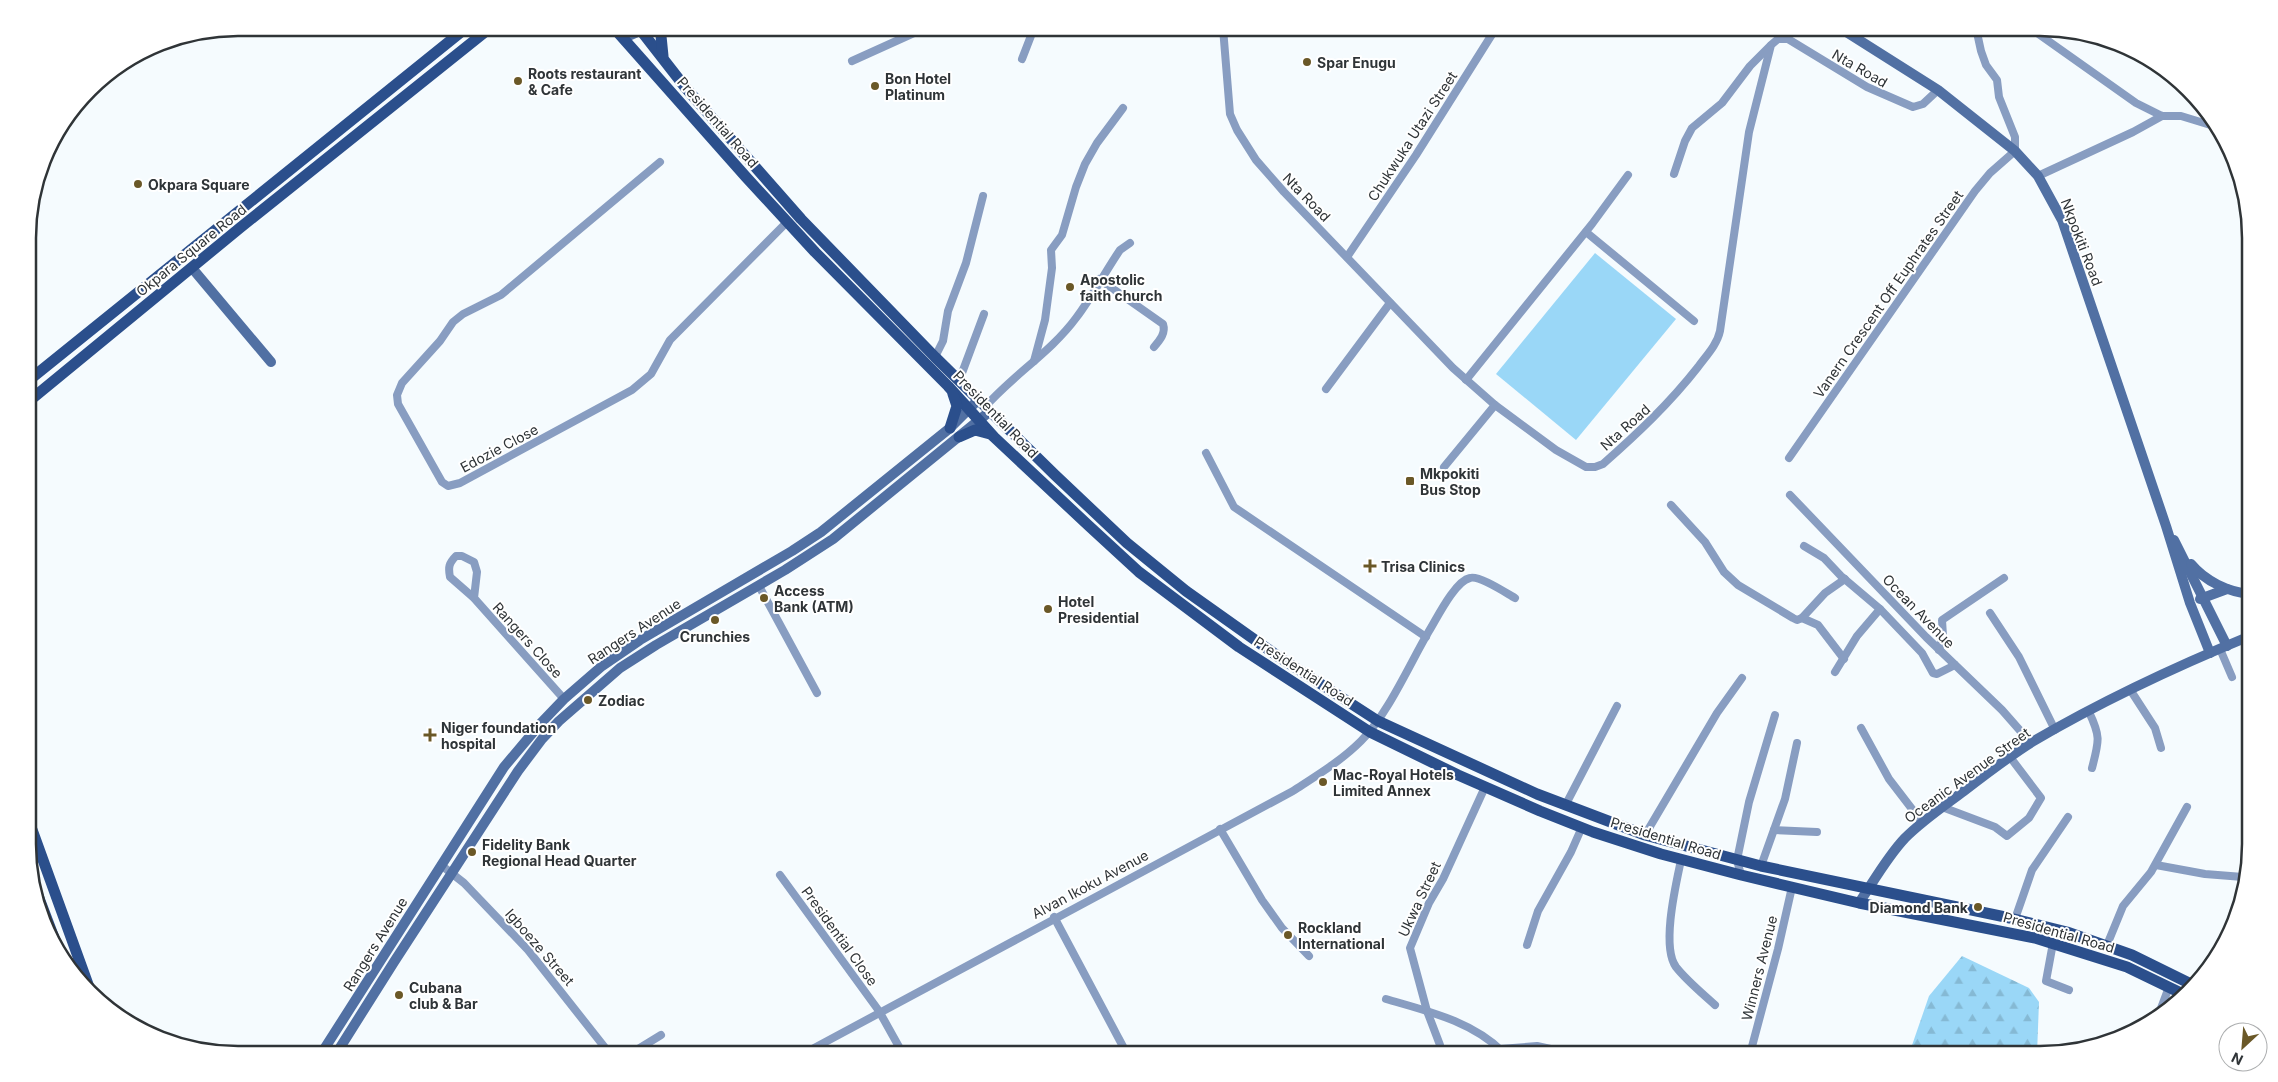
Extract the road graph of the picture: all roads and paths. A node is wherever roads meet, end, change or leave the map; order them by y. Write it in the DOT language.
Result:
graph roads {
  1 [pos="456,36"];
  2 [pos="480,36"];
  3 [pos="628,36"];
  4 [pos="648,36"];
  5 [pos="662,36"];
  6 [pos="907,36"];
  7 [pos="1031,36"];
  8 [pos="1223,36"];
  9 [pos="1491,36"];
  10 [pos="1853,36"];
  11 [pos="1978,36"];
  12 [pos="2041,36"];
  13 [pos="624,38"];
  14 [pos="1771,45"];
  15 [pos="664,58"];
  16 [pos="1022,60"];
  17 [pos="852,61"];
  18 [pos="1938,90"];
  19 [pos="1123,108"];
  20 [pos="2162,116"];
  21 [pos="2206,124"];
  22 [pos="2015,151"];
  23 [pos="660,162"];
  24 [pos="1674,174"];
  25 [pos="1628,175"];
  26 [pos="2038,176"];
  27 [pos="983,196"];
  28 [pos="787,222"];
  29 [pos="1586,232"];
  30 [pos="1130,243"];
  31 [pos="1347,257"];
  32 [pos="180,259"];
  33 [pos="192,268"];
  34 [pos="1099,279"];
  35 [pos="867,288"];
  36 [pos="858,294"];
  37 [pos="1390,303"];
  38 [pos="984,314"];
  39 [pos="1694,321"];
  40 [pos="1154,347"];
  41 [pos="935,357"];
  42 [pos="1034,361"];
  43 [pos="271,362"];
  44 [pos="36,375"];
  45 [pos="1466,380"];
  46 [pos="960,381"];
  47 [pos="948,386"];
  48 [pos="1326,389"];
  49 [pos="36,395"];
  50 [pos="1495,405"];
  51 [pos="984,406"];
  52 [pos="968,409"];
  53 [pos="978,420"];
  54 [pos="950,428"];
  55 [pos="959,437"];
  56 [pos="994,437"];
  57 [pos="1206,453"];
  58 [pos="1789,458"];
  59 [pos="1444,467"];
  60 [pos="1790,495"];
  61 [pos="1671,505"];
  62 [pos="2166,526"];
  63 [pos="1804,546"];
  64 [pos="2184,556"];
  65 [pos="2004,578"];
  66 [pos="1845,579"];
  67 [pos="759,586"];
  68 [pos="2227,589"];
  69 [pos="2242,592"];
  70 [pos="474,598"];
  71 [pos="1514,598"];
  72 [pos="2204,598"];
  73 [pos="2190,603"];
  74 [pos="1880,609"];
  75 [pos="1990,613"];
  76 [pos="1802,618"];
  77 [pos="1426,637"];
  78 [pos="2242,639"];
  79 [pos="2223,647"];
  80 [pos="1939,650"];
  81 [pos="2210,653"];
  82 [pos="1844,659"];
  83 [pos="1956,665"];
  84 [pos="1835,672"];
  85 [pos="2232,676"];
  86 [pos="1742,678"];
  87 [pos="2131,691"];
  88 [pos="817,694"];
  89 [pos="564,699"];
  90 [pos="1618,706"];
  91 [pos="2089,712"];
  92 [pos="1775,715"];
  93 [pos="1378,721"];
  94 [pos="1861,728"];
  95 [pos="2055,730"];
  96 [pos="1370,732"];
  97 [pos="1797,743"];
  98 [pos="2031,743"];
  99 [pos="2161,748"];
  100 [pos="2010,757"];
  101 [pos="2092,768"];
  102 [pos="1508,782"];
  103 [pos="1485,787"];
  104 [pos="1503,795"];
  105 [pos="1565,806"];
  106 [pos="2187,807"];
  107 [pos="1942,808"];
  108 [pos="2068,817"];
  109 [pos="1922,822"];
  110 [pos="1582,827"];
  111 [pos="1220,829"];
  112 [pos="1774,830"];
  113 [pos="1817,832"];
  114 [pos="1645,835"];
  115 [pos="36,841"];
  116 [pos="1665,841"];
  117 [pos="1661,854"];
  118 [pos="1681,860"];
  119 [pos="1737,860"];
  120 [pos="441,865"];
  121 [pos="2156,865"];
  122 [pos="1761,866"];
  123 [pos="452,873"];
  124 [pos="780,875"];
  125 [pos="1741,875"];
  126 [pos="2239,878"];
  127 [pos="1792,887"];
  128 [pos="1868,889"];
  129 [pos="1859,903"];
  130 [pos="1054,918"];
  131 [pos="2015,919"];
  132 [pos="2053,943"];
  133 [pos="1527,945"];
  134 [pos="2107,945"];
  135 [pos="2132,955"];
  136 [pos="1309,956"];
  137 [pos="2126,967"];
  138 [pos="85,976"];
  139 [pos="2187,982"];
  140 [pos="2169,987"];
  141 [pos="2069,990"];
  142 [pos="2178,991"];
  143 [pos="1386,999"];
  144 [pos="2162,1004"];
  145 [pos="1715,1005"];
  146 [pos="1427,1011"];
  147 [pos="880,1012"];
  148 [pos="661,1035"];
  149 [pos="325,1046"];
  150 [pos="341,1046"];
  151 [pos="604,1046"];
  152 [pos="643,1046"];
  153 [pos="818,1046"];
  154 [pos="899,1046"];
  155 [pos="1123,1046"];
  156 [pos="1440,1046"];
  157 [pos="1494,1046"];
  158 [pos="1752,1046"];
  1 -- 32 [label="main road, Okpara Square Road"];
  2 -- 33 [label="main road, Okpara Square Road"];
  3 -- 13 [label="main road"];
  4 -- 15 [label="main road, Presidential Road"];
  5 -- 15 [label="main road"];
  6 -- 17 [label="street"];
  7 -- 16 [label="street"];
  8 -- 31 [label="street, Nta Road"];
  9 -- 31 [label="street, Chukwuka Utazi Street"];
  10 -- 18 [label="main road, Nkpokiti Road"];
  11 -- 22 [label="street"];
  12 -- 20 [label="street"];
  13 -- 28 [label="main road, Presidential Road"];
  14 -- 18 [label="street, Nta Road"];
  14 -- 24 [label="street"];
  14 -- 50 [label="street, Nta Road"];
  15 -- 35 [label="main road, Presidential Road"];
  18 -- 22 [label="main road, Nkpokiti Road"];
  19 -- 42 [label="street"];
  20 -- 21 [label="street"];
  20 -- 26 [label="street"];
  22 -- 26 [label="main road, Nkpokiti Road"];
  22 -- 58 [label="street, Vanern Crescent Off Euphrates Street"];
  23 -- 28 [label="street, Edozie Close"];
  25 -- 29 [label="street"];
  26 -- 62 [label="main road, Nkpokiti Road"];
  27 -- 41 [label="street"];
  28 -- 36 [label="main road, Presidential Road"];
  29 -- 39 [label="street"];
  29 -- 45 [label="street"];
  30 -- 34 [label="street"];
  31 -- 37 [label="street, Nta Road"];
  32 -- 33 [label="main road"];
  32 -- 44 [label="main road, Okpara Square Road"];
  33 -- 43 [label="main road"];
  33 -- 49 [label="main road, Okpara Square Road"];
  34 -- 40 [label="street"];
  34 -- 42 [label="street"];
  35 -- 36 [label="main road"];
  35 -- 41 [label="main road, Presidential Road"];
  36 -- 47 [label="main road, Presidential Road"];
  37 -- 45 [label="street, Nta Road"];
  37 -- 48 [label="street"];
  38 -- 46 [label="street"];
  41 -- 46 [label="main road, Presidential Road"];
  42 -- 51 [label="street"];
  45 -- 50 [label="street, Nta Road"];
  46 -- 51 [label="main road, Presidential Road"];
  47 -- 52 [label="main road, Presidential Road"];
  47 -- 54 [label="main road"];
  50 -- 59 [label="street"];
  51 -- 52 [label="main road, Rangers Avenue"];
  51 -- 53 [label="main road, Rangers Avenue"];
  51 -- 93 [label="main road, Presidential Road"];
  52 -- 53 [label="main road, Presidential Road"];
  52 -- 54 [label="main road, Rangers Avenue"];
  53 -- 55 [label="main road, Rangers Avenue"];
  53 -- 56 [label="main road, Presidential Road"];
  54 -- 89 [label="main road, Rangers Avenue"];
  55 -- 56 [label="main road"];
  55 -- 67 [label="main road, Rangers Avenue"];
  56 -- 96 [label="main road, Presidential Road"];
  57 -- 77 [label="street"];
  60 -- 80 [label="street, Ocean Avenue"];
  61 -- 76 [label="street"];
  62 -- 64 [label="main road"];
  62 -- 73 [label="main road"];
  63 -- 66 [label="street"];
  64 -- 68 [label="main road"];
  64 -- 72 [label="main road"];
  65 -- 80 [label="street"];
  66 -- 74 [label="street"];
  66 -- 76 [label="street"];
  67 -- 88 [label="street"];
  67 -- 123 [label="main road, Rangers Avenue"];
  68 -- 69 [label="main road"];
  68 -- 72 [label="main road"];
  70 -- 70 [label="street, Rangers Close"];
  70 -- 89 [label="street, Rangers Close"];
  71 -- 77 [label="street, Alvan Ikoku Avenue"];
  72 -- 73 [label="main road"];
  72 -- 79 [label="main road"];
  73 -- 81 [label="main road"];
  74 -- 82 [label="street"];
  74 -- 83 [label="street"];
  75 -- 95 [label="street"];
  76 -- 82 [label="street"];
  77 -- 93 [label="street, Alvan Ikoku Avenue"];
  78 -- 79 [label="main road, Oceanic Avenue Street"];
  79 -- 81 [label="main road, Oceanic Avenue Street"];
  79 -- 85 [label="street"];
  80 -- 83 [label="street, Ocean Avenue"];
  81 -- 87 [label="main road, Oceanic Avenue Street"];
  82 -- 84 [label="street"];
  83 -- 98 [label="street, Ocean Avenue"];
  86 -- 114 [label="street"];
  87 -- 91 [label="main road, Oceanic Avenue Street"];
  87 -- 99 [label="street"];
  89 -- 120 [label="main road, Rangers Avenue"];
  90 -- 105 [label="street"];
  91 -- 95 [label="main road, Oceanic Avenue Street"];
  91 -- 101 [label="street"];
  92 -- 119 [label="street"];
  93 -- 96 [label="street, Alvan Ikoku Avenue"];
  93 -- 102 [label="main road, Presidential Road"];
  94 -- 109 [label="street"];
  95 -- 98 [label="main road, Oceanic Avenue Street"];
  96 -- 103 [label="main road, Presidential Road"];
  96 -- 111 [label="street, Alvan Ikoku Avenue"];
  97 -- 112 [label="street"];
  98 -- 100 [label="main road, Oceanic Avenue Street"];
  100 -- 107 [label="main road, Oceanic Avenue Street"];
  100 -- 107 [label="street"];
  102 -- 104 [label="main road"];
  102 -- 105 [label="main road, Presidential Road"];
  103 -- 104 [label="main road, Presidential Road"];
  103 -- 146 [label="street, Ukwa Street"];
  104 -- 110 [label="main road, Presidential Road"];
  105 -- 114 [label="main road, Presidential Road"];
  106 -- 121 [label="street"];
  107 -- 109 [label="main road, Oceanic Avenue Street"];
  108 -- 131 [label="street"];
  109 -- 128 [label="main road, Oceanic Avenue Street"];
  110 -- 117 [label="main road, Presidential Road"];
  110 -- 133 [label="street"];
  111 -- 130 [label="street, Alvan Ikoku Avenue"];
  111 -- 136 [label="street"];
  112 -- 113 [label="street"];
  112 -- 122 [label="street"];
  114 -- 116 [label="main road, Presidential Road"];
  115 -- 138 [label="main road"];
  116 -- 117 [label="main road"];
  116 -- 119 [label="main road, Presidential Road"];
  117 -- 118 [label="main road, Presidential Road"];
  118 -- 125 [label="main road, Presidential Road"];
  118 -- 145 [label="street"];
  119 -- 122 [label="main road, Presidential Road"];
  119 -- 125 [label="street"];
  120 -- 123 [label="street, Igboeze Street"];
  120 -- 149 [label="main road, Rangers Avenue"];
  121 -- 126 [label="street"];
  121 -- 134 [label="street"];
  122 -- 128 [label="main road, Presidential Road"];
  123 -- 150 [label="main road, Rangers Avenue"];
  123 -- 151 [label="street, Igboeze Street"];
  124 -- 147 [label="street, Presidential Close"];
  125 -- 127 [label="main road, Presidential Road"];
  127 -- 129 [label="main road, Presidential Road"];
  127 -- 158 [label="street, Winners Avenue"];
  128 -- 129 [label="main road, Oceanic Avenue Street"];
  128 -- 131 [label="main road, Presidential Road"];
  129 -- 132 [label="main road, Presidential Road"];
  130 -- 147 [label="street, Alvan Ikoku Avenue"];
  130 -- 155 [label="street"];
  131 -- 134 [label="main road, Presidential Road"];
  132 -- 137 [label="main road, Presidential Road"];
  132 -- 141 [label="street"];
  134 -- 135 [label="main road, Presidential Road"];
  135 -- 137 [label="main road"];
  135 -- 139 [label="main road, Presidential Road"];
  137 -- 140 [label="main road, Presidential Road"];
  140 -- 142 [label="main road, Presidential Road"];
  140 -- 144 [label="street"];
  143 -- 146 [label="street"];
  146 -- 156 [label="street, Ukwa Street"];
  146 -- 157 [label="street"];
  147 -- 153 [label="street, Alvan Ikoku Avenue"];
  147 -- 154 [label="street, Presidential Close"];
  148 -- 152 [label="street"];
}
